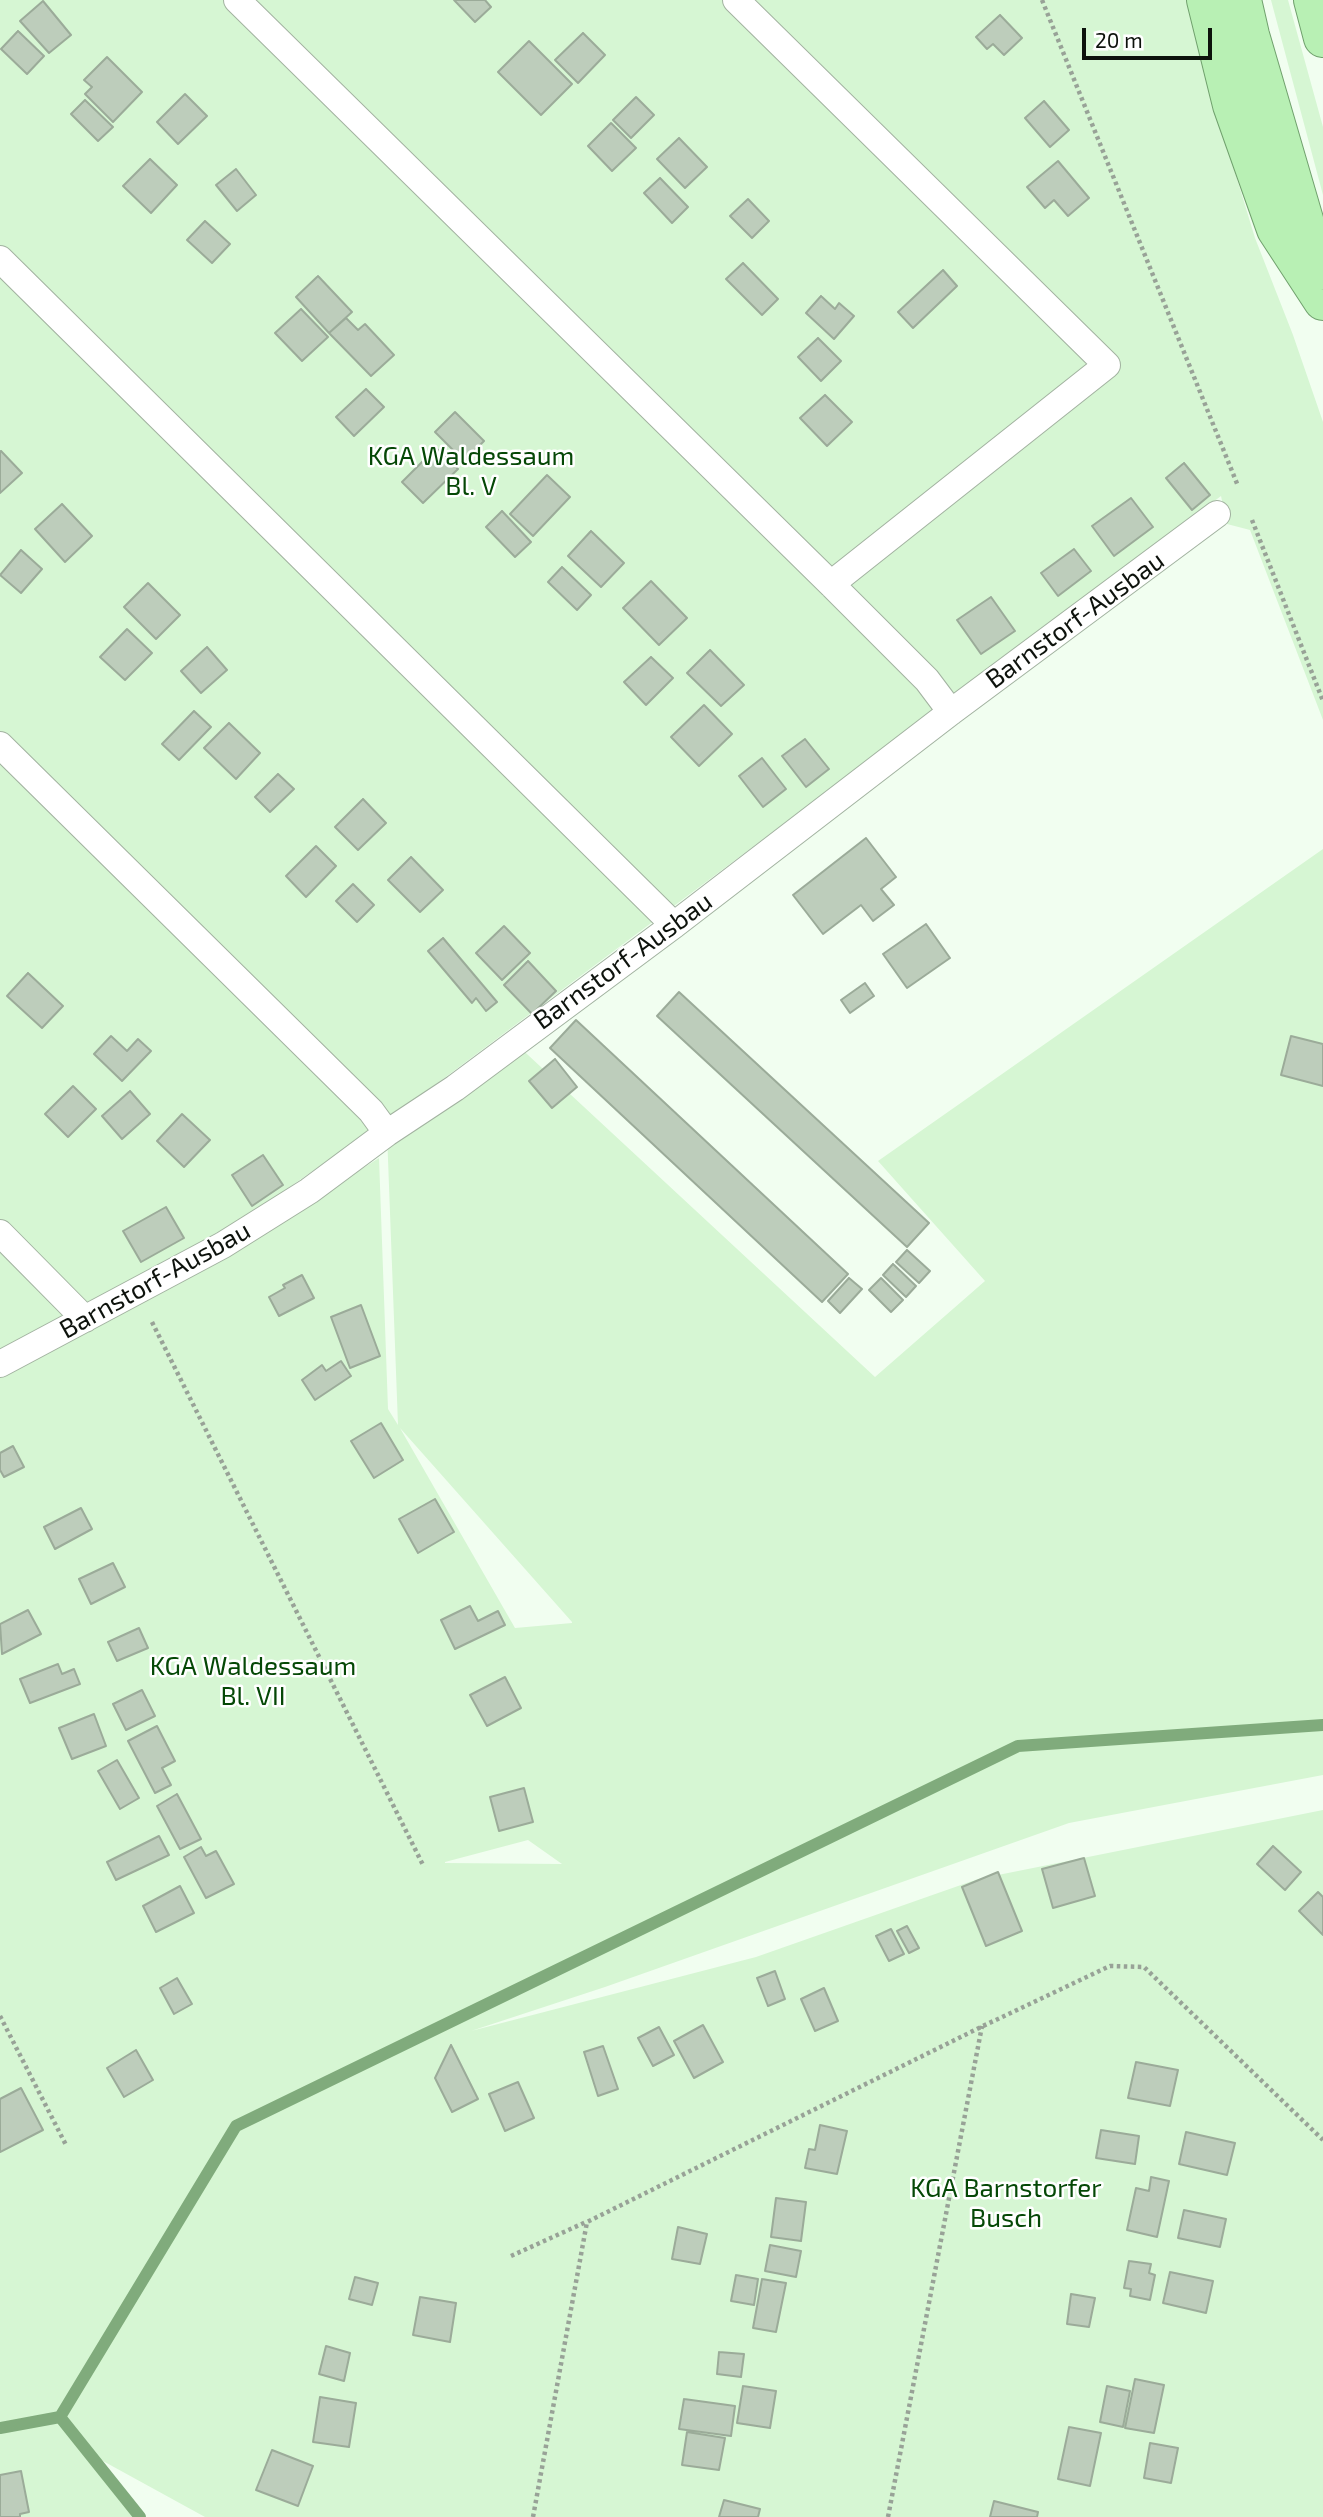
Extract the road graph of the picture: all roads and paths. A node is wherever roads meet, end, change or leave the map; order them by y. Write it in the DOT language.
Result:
graph roads {
  1 [pos="237,0"];
  2 [pos="736,0"];
  3 [pos="1042,0"];
  4 [pos="1206,0"];
  5 [pos="1242,0"];
  6 [pos="1313,0"];
  7 [pos="1323,38"];
  8 [pos="0,259"];
  9 [pos="1323,284"];
  10 [pos="1323,302"];
  11 [pos="1243,499"];
  12 [pos="1248,511"];
  13 [pos="1217,514"];
  14 [pos="831,584"];
  15 [pos="1323,701"];
  16 [pos="951,712"];
  17 [pos="0,745"];
  18 [pos="674,925"];
  19 [pos="387,1133"];
  20 [pos="0,1233"];
  21 [pos="139,1292"];
  22 [pos="85,1319"];
  23 [pos="0,1364"];
  24 [pos="424,1867"];
  25 [pos="0,2016"];
  26 [pos="983,2025"];
  27 [pos="1323,2140"];
  28 [pos="66,2145"];
  29 [pos="587,2222"];
  30 [pos="511,2256"];
  31 [pos="533,2517"];
  32 [pos="888,2517"];
  1 -- 14 [label="lane"];
  2 -- 14 [label="lane"];
  3 -- 11 [label="path"];
  4 -- 10 [label="highway"];
  5 -- 9 [label="highway"];
  6 -- 7 [label="highway"];
  8 -- 18 [label="lane"];
  12 -- 15 [label="path"];
  13 -- 16 [label="lane, Barnstorf-Ausbau"];
  14 -- 16 [label="lane"];
  16 -- 18 [label="lane, Barnstorf-Ausbau"];
  17 -- 19 [label="lane"];
  18 -- 19 [label="lane, Barnstorf-Ausbau"];
  19 -- 21 [label="lane, Barnstorf-Ausbau"];
  20 -- 22 [label="lane"];
  21 -- 22 [label="lane, Barnstorf-Ausbau"];
  21 -- 24 [label="path"];
  22 -- 23 [label="lane, Barnstorf-Ausbau"];
  25 -- 28 [label="path"];
  26 -- 27 [label="path"];
  26 -- 29 [label="path"];
  26 -- 32 [label="path"];
  29 -- 30 [label="path"];
  29 -- 31 [label="path"];
}
